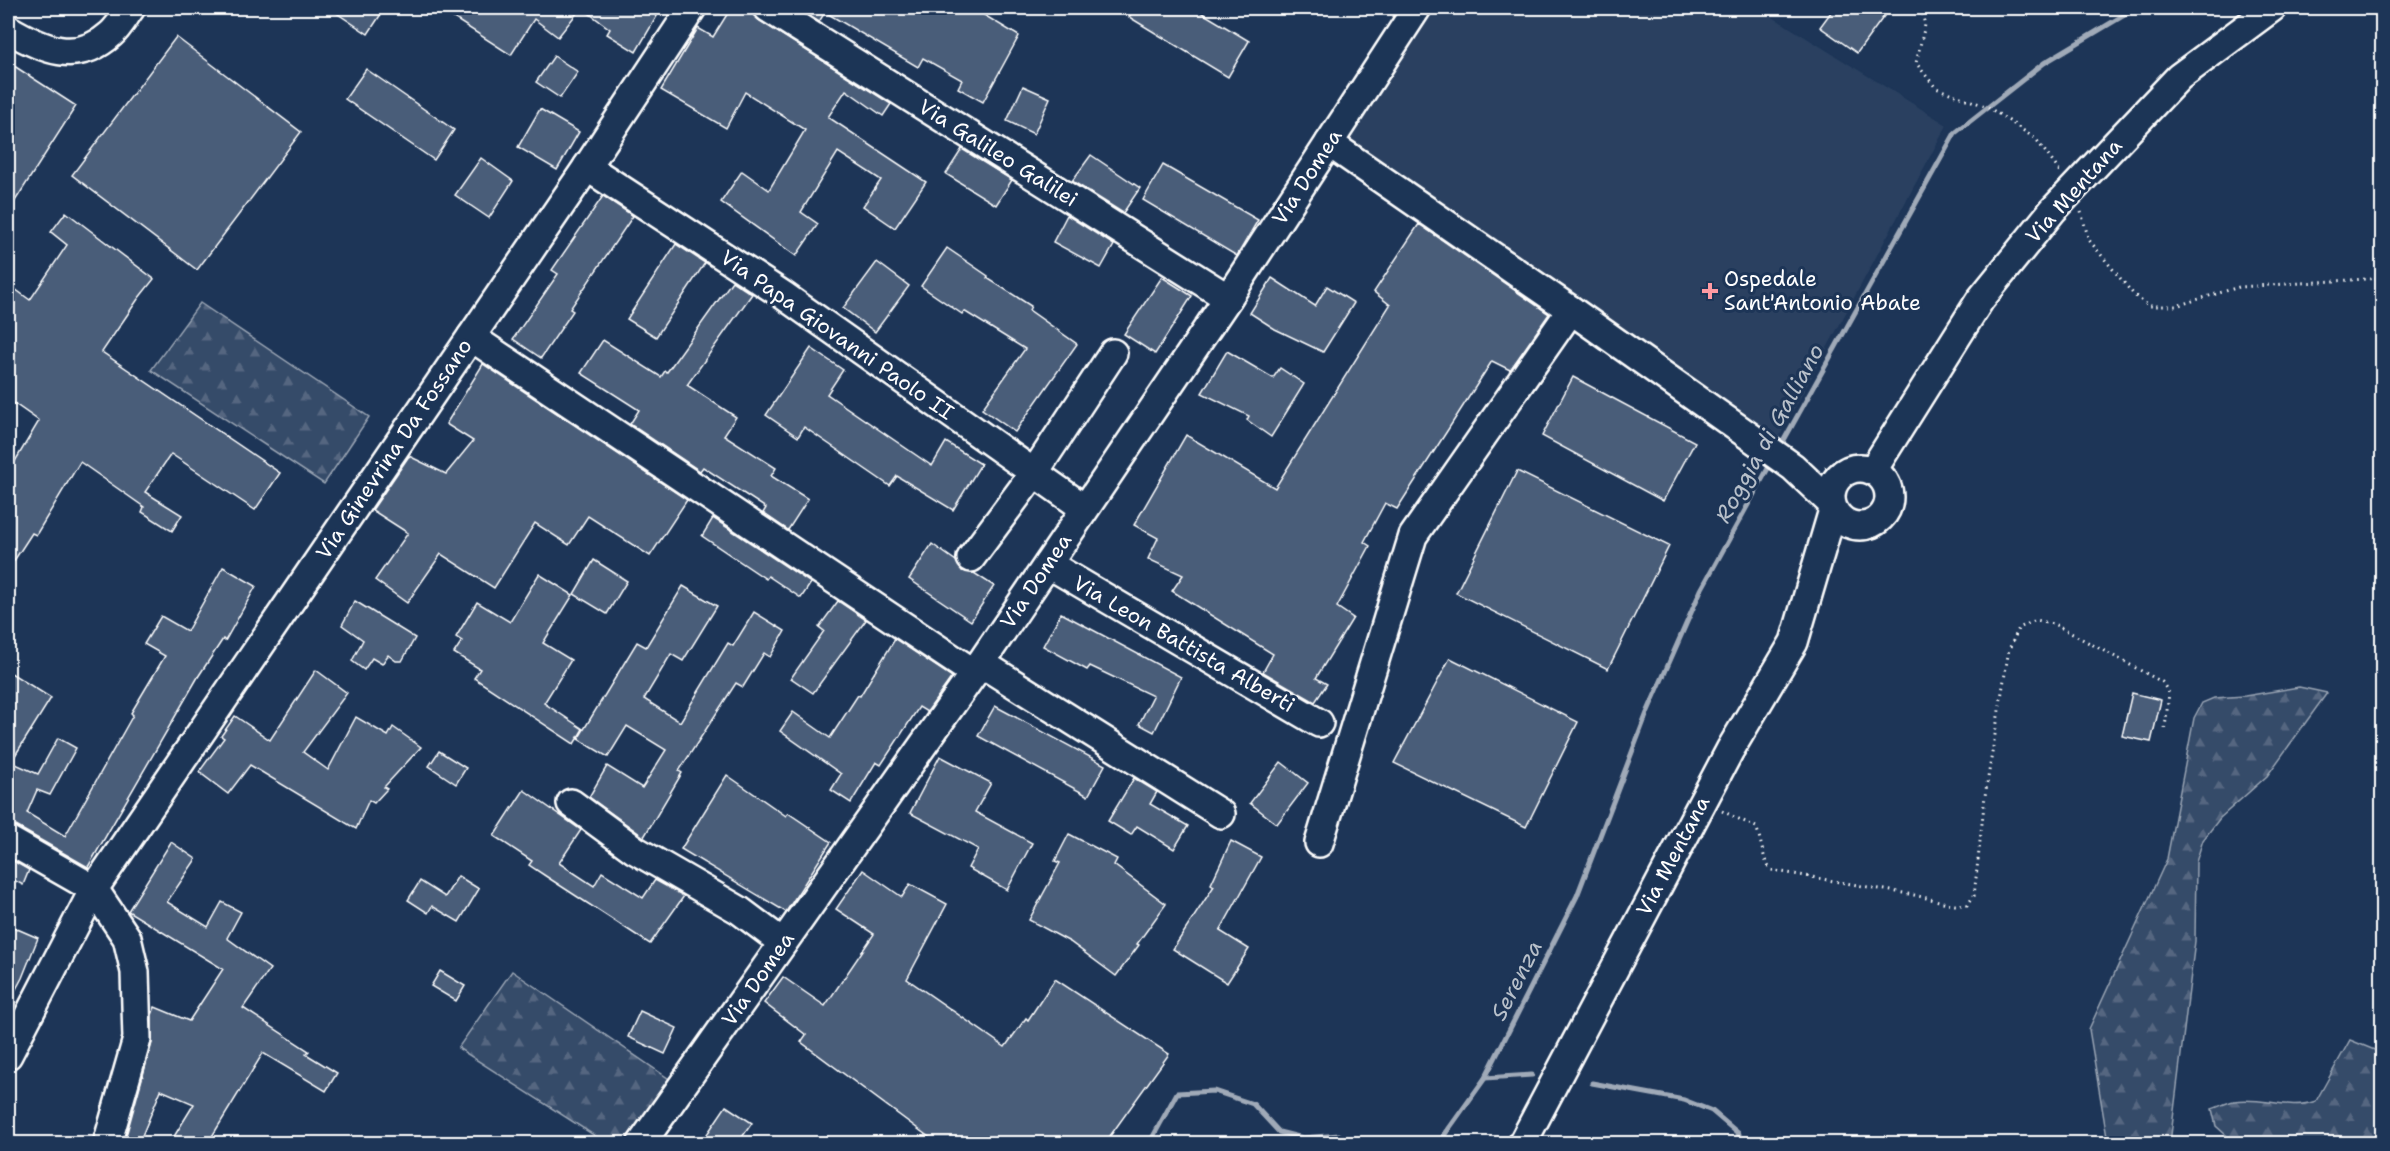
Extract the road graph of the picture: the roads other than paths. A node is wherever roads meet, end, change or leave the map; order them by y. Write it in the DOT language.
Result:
graph roads {
  1 [pos="131,8"];
  2 [pos="692,8"];
  3 [pos="768,8"];
  4 [pos="1417,8"];
  5 [pos="2272,8"];
  6 [pos="8,29"];
  7 [pos="1329,143"];
  8 [pos="586,167"];
  9 [pos="1228,298"];
  10 [pos="1565,298"];
  11 [pos="471,337"];
  12 [pos="1113,353"];
  13 [pos="1034,473"];
  14 [pos="1881,481"];
  15 [pos="1838,505"];
  16 [pos="1084,508"];
  17 [pos="971,558"];
  18 [pos="1048,564"];
  19 [pos="978,668"];
  20 [pos="1319,723"];
  21 [pos="571,803"];
  22 [pos="1221,814"];
  23 [pos="8,840"];
  24 [pos="1319,843"];
  25 [pos="94,889"];
  26 [pos="783,943"];
  27 [pos="8,1055"];
  28 [pos="107,1143"];
  29 [pos="641,1143"];
  30 [pos="1522,1143"];
  1 -- 6 [label="street"];
  2 -- 8 [label="street, Via Ginevrina Da Fossano"];
  3 -- 9 [label="street, Via Galileo Galilei"];
  4 -- 7 [label="street, Via Domea"];
  5 -- 14 [label="street, Via Mentana"];
  7 -- 9 [label="street, Via Domea"];
  7 -- 10 [label="street"];
  8 -- 11 [label="street, Via Ginevrina Da Fossano"];
  8 -- 13 [label="street, Via Papa Giovanni Paolo II"];
  9 -- 16 [label="street, Via Domea"];
  10 -- 15 [label="street"];
  10 -- 24 [label="street"];
  11 -- 19 [label="street"];
  11 -- 25 [label="street, Via Ginevrina Da Fossano"];
  12 -- 13 [label="street"];
  13 -- 16 [label="street, Via Papa Giovanni Paolo II"];
  13 -- 17 [label="street"];
  14 -- 15 [label="street"];
  14 -- 15 [label="street"];
  15 -- 30 [label="street, Via Mentana"];
  16 -- 18 [label="street, Via Domea"];
  18 -- 19 [label="street, Via Domea"];
  18 -- 20 [label="street, Via Leon Battista Alberti"];
  19 -- 22 [label="street"];
  19 -- 26 [label="street, Via Domea"];
  21 -- 26 [label="street"];
  23 -- 25 [label="street"];
  25 -- 27 [label="street, Via Ginevrina Da Fossano"];
  25 -- 28 [label="street"];
  26 -- 29 [label="street, Via Domea"];
}
